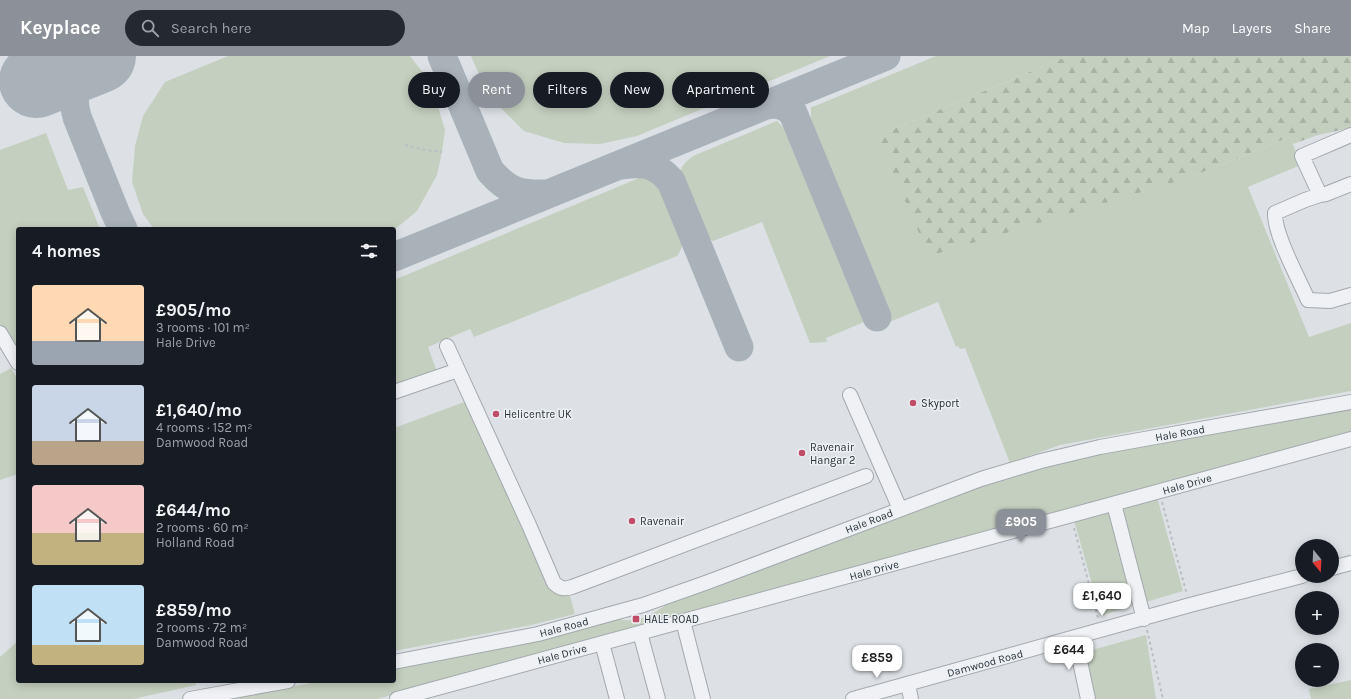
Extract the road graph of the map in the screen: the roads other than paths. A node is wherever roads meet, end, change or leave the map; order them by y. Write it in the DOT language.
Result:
graph roads {
  1 [pos="1351,135"];
  2 [pos="1351,184"];
  3 [pos="1320,195"];
  4 [pos="1351,295"];
  5 [pos="0,333"];
  6 [pos="446,346"];
  7 [pos="16,360"];
  8 [pos="458,370"];
  9 [pos="396,391"];
  10 [pos="850,395"];
  11 [pos="1351,402"];
  12 [pos="1351,439"];
  13 [pos="866,476"];
  14 [pos="1114,504"];
  15 [pos="900,509"];
  16 [pos="1351,563"];
  17 [pos="1339,566"];
  18 [pos="1295,578"];
  19 [pos="1144,619"];
  20 [pos="683,621"];
  21 [pos="640,634"];
  22 [pos="1075,638"];
  23 [pos="602,643"];
  24 [pos="396,662"];
  25 [pos="265,683"];
  26 [pos="908,684"];
  27 [pos="218,687"];
  28 [pos="190,699"];
  29 [pos="397,699"];
  30 [pos="617,699"];
  31 [pos="658,699"];
  32 [pos="703,699"];
  33 [pos="853,699"];
  34 [pos="911,699"];
  35 [pos="1088,699"];
  1 -- 3 [label="street"];
  2 -- 3 [label="street"];
  3 -- 4 [label="street"];
  5 -- 7 [label="street"];
  6 -- 8 [label="street"];
  8 -- 9 [label="street"];
  8 -- 13 [label="street"];
  10 -- 15 [label="street"];
  11 -- 15 [label="street, Hale Road"];
  12 -- 14 [label="street, Hale Drive"];
  14 -- 19 [label="street"];
  14 -- 20 [label="street, Hale Drive"];
  15 -- 24 [label="street, Hale Road"];
  16 -- 17 [label="street"];
  18 -- 19 [label="street, Damwood Road"];
  19 -- 22 [label="street, Damwood Road"];
  20 -- 21 [label="street, Hale Drive"];
  20 -- 32 [label="street"];
  21 -- 23 [label="street, Hale Drive"];
  21 -- 31 [label="street"];
  22 -- 26 [label="street, Damwood Road"];
  22 -- 35 [label="street"];
  23 -- 29 [label="street, Hale Drive"];
  23 -- 30 [label="street"];
  25 -- 27 [label="street"];
  26 -- 33 [label="street, Damwood Road"];
  26 -- 34 [label="street"];
  27 -- 28 [label="street"];
}
